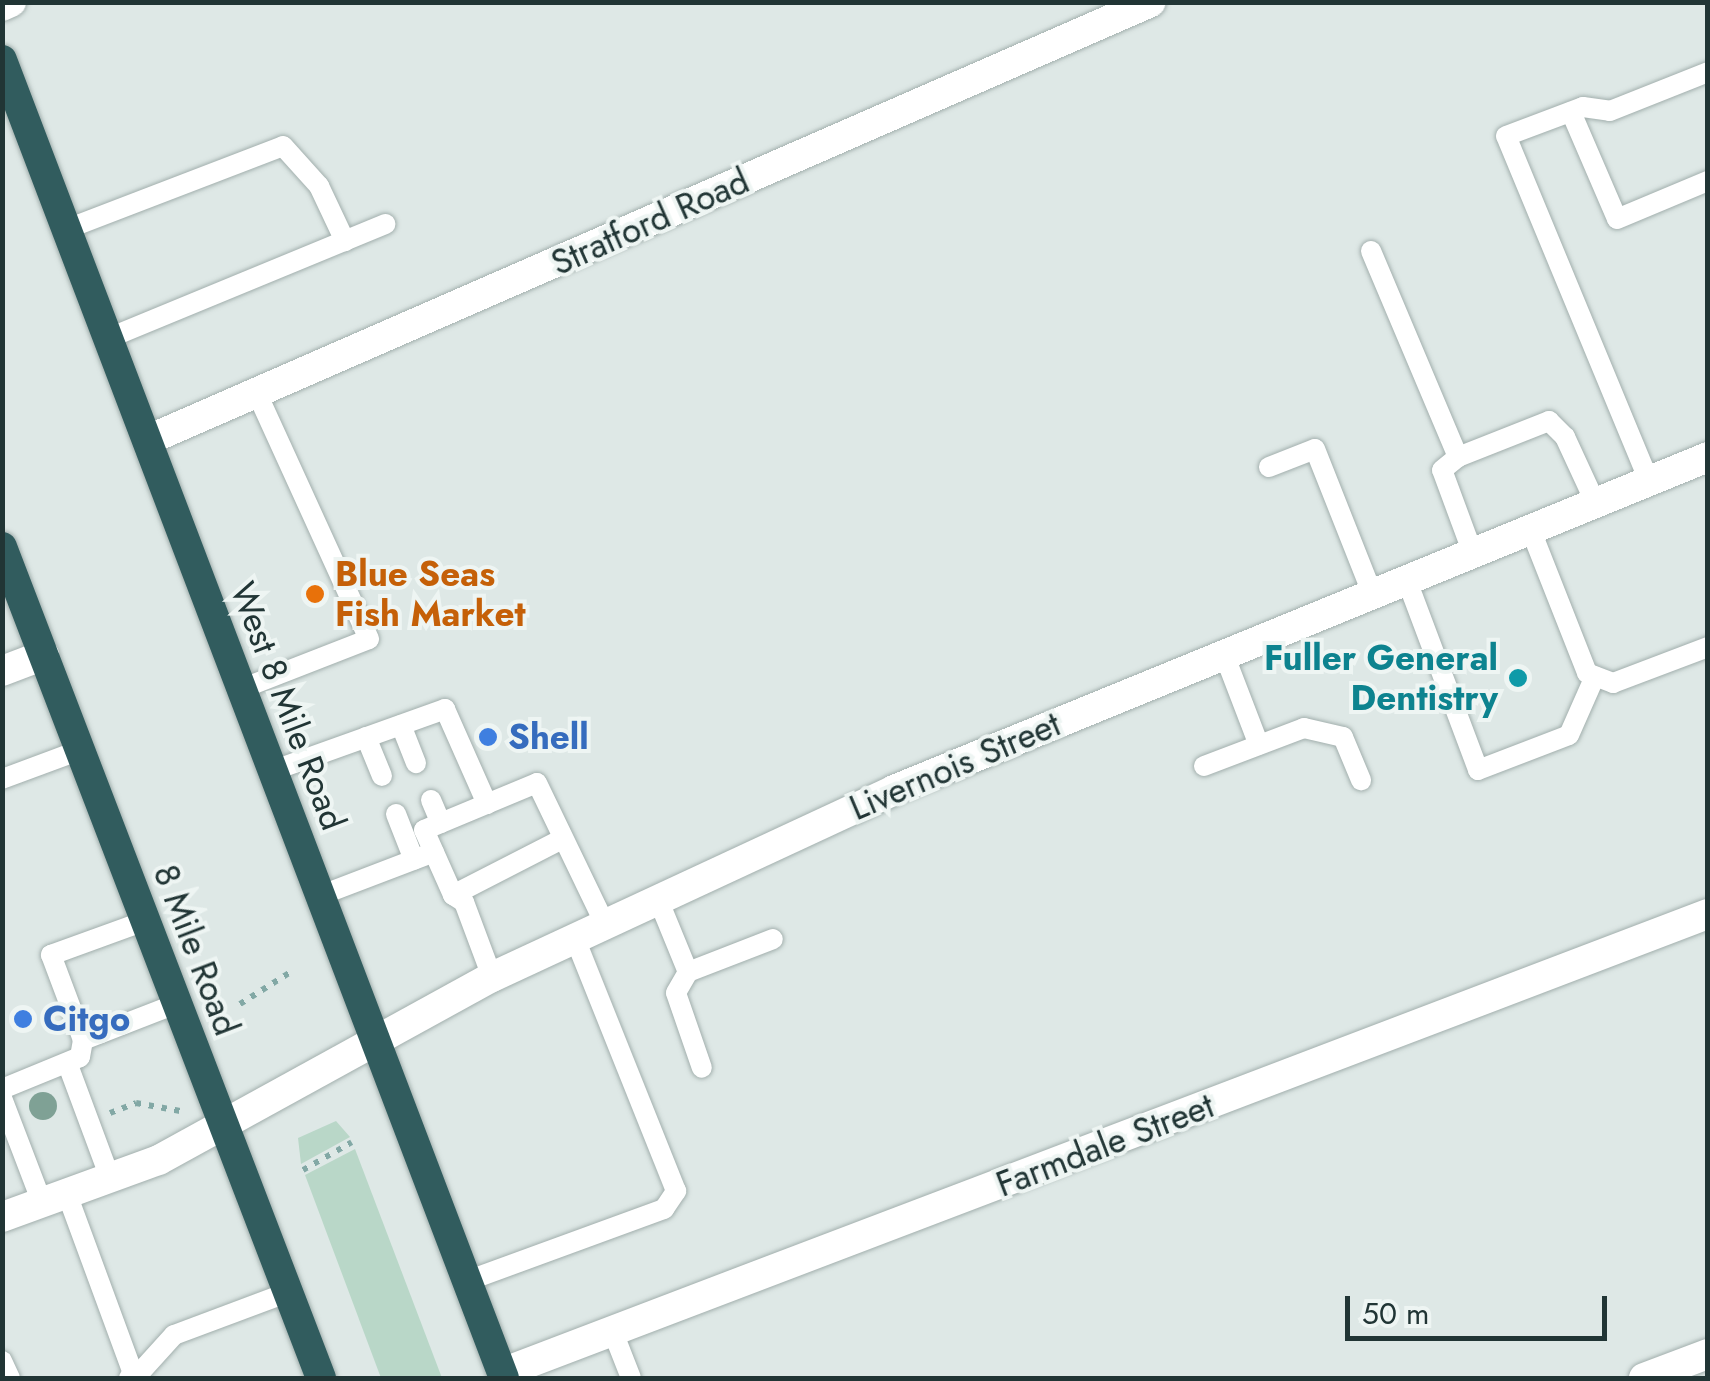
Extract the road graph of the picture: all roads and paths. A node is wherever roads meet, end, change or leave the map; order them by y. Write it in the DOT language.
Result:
graph roads {
  1 [pos="11,2"];
  2 [pos="1151,2"];
  3 [pos="2,6"];
  4 [pos="2,60"];
  5 [pos="1708,72"];
  6 [pos="1570,112"];
  7 [pos="1708,181"];
  8 [pos="386,224"];
  9 [pos="67,229"];
  10 [pos="345,241"];
  11 [pos="1371,250"];
  12 [pos="109,338"];
  13 [pos="257,394"];
  14 [pos="148,440"];
  15 [pos="1708,456"];
  16 [pos="1458,457"];
  17 [pos="1269,468"];
  18 [pos="1649,481"];
  19 [pos="1595,502"];
  20 [pos="1530,528"];
  21 [pos="2,547"];
  22 [pos="1472,551"];
  23 [pos="1406,578"];
  24 [pos="1372,592"];
  25 [pos="1708,647"];
  26 [pos="1224,654"];
  27 [pos="44,656"];
  28 [pos="2,671"];
  29 [pos="1594,676"];
  30 [pos="241,688"];
  31 [pos="400,725"];
  32 [pos="366,737"];
  33 [pos="1259,745"];
  34 [pos="80,750"];
  35 [pos="416,764"];
  36 [pos="1204,766"];
  37 [pos="272,771"];
  38 [pos="382,776"];
  39 [pos="2,779"];
  40 [pos="1362,780"];
  41 [pos="431,800"];
  42 [pos="487,804"];
  43 [pos="396,814"];
  44 [pos="441,823"];
  45 [pos="562,839"];
  46 [pos="424,856"];
  47 [pos="453,894"];
  48 [pos="320,896"];
  49 [pos="658,899"];
  50 [pos="1708,914"];
  51 [pos="145,921"];
  52 [pos="605,924"];
  53 [pos="575,938"];
  54 [pos="773,939"];
  55 [pos="688,972"];
  56 [pos="289,973"];
  57 [pos="492,977"];
  58 [pos="176,1004"];
  59 [pos="240,1004"];
  60 [pos="375,1038"];
  61 [pos="84,1040"];
  62 [pos="68,1065"];
  63 [pos="702,1068"];
  64 [pos="2,1089"];
  65 [pos="2,1098"];
  66 [pos="224,1123"];
  67 [pos="352,1142"];
  68 [pos="303,1170"];
  69 [pos="110,1178"];
  70 [pos="54,1198"];
  71 [pos="2,1217"];
  72 [pos="467,1281"];
  73 [pos="288,1292"];
  74 [pos="614,1332"];
  75 [pos="1708,1354"];
  76 [pos="2,1361"];
  77 [pos="502,1376"];
  78 [pos="132,1377"];
  79 [pos="10,1378"];
  80 [pos="322,1378"];
  81 [pos="631,1378"];
  82 [pos="1644,1378"];
  1 -- 3 [label="street"];
  2 -- 13 [label="street, Stratford Road"];
  4 -- 9 [label="highway, West 8 Mile Road"];
  5 -- 6 [label="lane"];
  6 -- 7 [label="lane"];
  6 -- 18 [label="lane"];
  8 -- 10 [label="lane"];
  9 -- 10 [label="lane"];
  9 -- 12 [label="highway, West 8 Mile Road"];
  10 -- 12 [label="lane"];
  11 -- 16 [label="lane"];
  12 -- 14 [label="highway, West 8 Mile Road"];
  13 -- 14 [label="street, Stratford Road"];
  13 -- 30 [label="lane"];
  14 -- 30 [label="highway, West 8 Mile Road"];
  15 -- 18 [label="street, Livernois Street"];
  16 -- 19 [label="lane"];
  16 -- 22 [label="lane"];
  17 -- 24 [label="lane"];
  18 -- 19 [label="street, Livernois Street"];
  19 -- 20 [label="street, Livernois Street"];
  20 -- 22 [label="street, Livernois Street"];
  20 -- 29 [label="lane"];
  21 -- 27 [label="highway, 8 Mile Road"];
  22 -- 23 [label="street, Livernois Street"];
  23 -- 24 [label="street, Livernois Street"];
  23 -- 29 [label="lane"];
  24 -- 26 [label="street, Livernois Street"];
  25 -- 29 [label="lane"];
  26 -- 33 [label="lane"];
  26 -- 49 [label="street, Livernois Street"];
  27 -- 28 [label="street"];
  27 -- 34 [label="highway, 8 Mile Road"];
  30 -- 37 [label="highway, West 8 Mile Road"];
  31 -- 32 [label="lane"];
  31 -- 35 [label="lane"];
  31 -- 42 [label="lane"];
  32 -- 37 [label="lane"];
  32 -- 38 [label="lane"];
  33 -- 36 [label="lane"];
  33 -- 40 [label="lane"];
  34 -- 39 [label="lane"];
  34 -- 51 [label="highway, 8 Mile Road"];
  37 -- 48 [label="highway, West 8 Mile Road"];
  41 -- 44 [label="lane"];
  42 -- 44 [label="lane"];
  42 -- 45 [label="lane"];
  43 -- 46 [label="lane"];
  44 -- 46 [label="lane"];
  45 -- 47 [label="lane"];
  45 -- 52 [label="lane"];
  46 -- 47 [label="lane"];
  46 -- 48 [label="lane"];
  47 -- 57 [label="lane"];
  48 -- 60 [label="highway, West 8 Mile Road"];
  49 -- 52 [label="street, Livernois Street"];
  49 -- 55 [label="lane"];
  50 -- 74 [label="street, Farmdale Street"];
  51 -- 58 [label="highway, 8 Mile Road"];
  51 -- 61 [label="lane"];
  52 -- 53 [label="street, Livernois Street"];
  53 -- 57 [label="street, Livernois Street"];
  53 -- 72 [label="lane"];
  54 -- 55 [label="lane"];
  55 -- 63 [label="lane"];
  56 -- 59 [label="path"];
  57 -- 60 [label="street, Livernois Street"];
  58 -- 61 [label="lane"];
  58 -- 66 [label="highway, 8 Mile Road"];
  60 -- 66 [label="street, Livernois Street"];
  60 -- 72 [label="highway, West 8 Mile Road"];
  61 -- 62 [label="lane"];
  62 -- 64 [label="lane"];
  62 -- 69 [label="lane"];
  65 -- 70 [label="lane"];
  66 -- 69 [label="street, Livernois Street"];
  66 -- 73 [label="highway, 8 Mile Road"];
  67 -- 68 [label="path"];
  69 -- 70 [label="street, Livernois Street"];
  70 -- 71 [label="street, Livernois Street"];
  70 -- 78 [label="lane"];
  72 -- 77 [label="highway, West 8 Mile Road"];
  73 -- 78 [label="lane"];
  73 -- 80 [label="highway, 8 Mile Road"];
  74 -- 77 [label="street, Farmdale Street"];
  74 -- 81 [label="lane"];
  75 -- 82 [label="street"];
  76 -- 79 [label="lane"];
}
